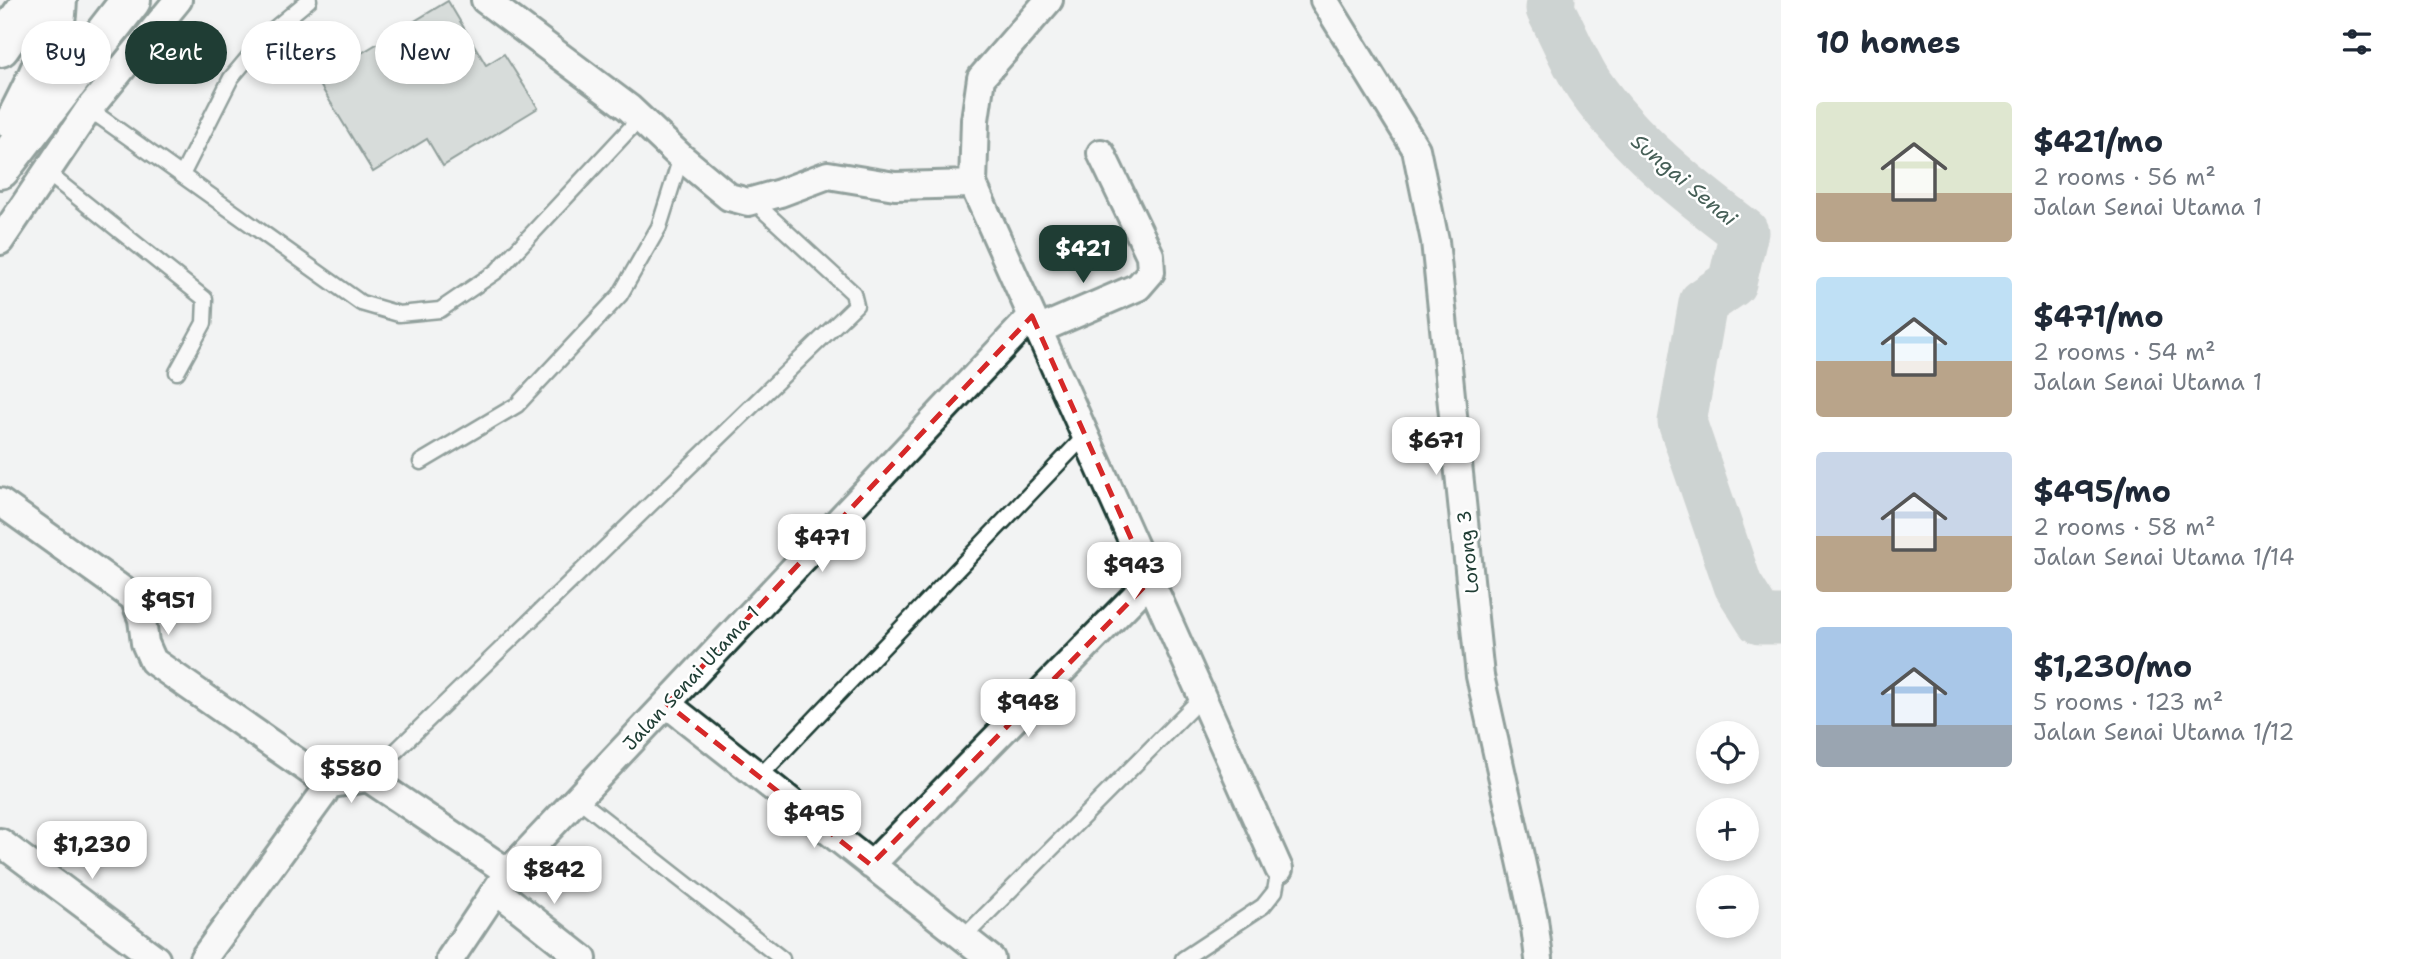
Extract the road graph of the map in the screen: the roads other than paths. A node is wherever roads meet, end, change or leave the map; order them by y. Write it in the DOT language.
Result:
graph roads {
  1 [pos="131,0"];
  2 [pos="178,0"];
  3 [pos="309,0"];
  4 [pos="485,0"];
  5 [pos="1049,0"];
  6 [pos="1324,0"];
  7 [pos="43,2"];
  8 [pos="0,47"];
  9 [pos="89,109"];
  10 [pos="640,118"];
  11 [pos="0,153"];
  12 [pos="1101,153"];
  13 [pos="681,158"];
  14 [pos="0,169"];
  15 [pos="46,172"];
  16 [pos="182,175"];
  17 [pos="973,184"];
  18 [pos="758,199"];
  19 [pos="0,241"];
  20 [pos="1035,323"];
  21 [pos="177,372"];
  22 [pos="1085,436"];
  23 [pos="421,462"];
  24 [pos="0,502"];
  25 [pos="1150,581"];
  26 [pos="1202,697"];
  27 [pos="667,704"];
  28 [pos="759,777"];
  29 [pos="368,778"];
  30 [pos="326,785"];
  31 [pos="578,799"];
  32 [pos="0,842"];
  33 [pos="872,865"];
  34 [pos="1279,869"];
  35 [pos="502,881"];
  36 [pos="963,938"];
  37 [pos="156,959"];
  38 [pos="203,959"];
  39 [pos="450,959"];
  40 [pos="583,959"];
  41 [pos="782,959"];
  42 [pos="991,959"];
  43 [pos="1183,959"];
  44 [pos="1539,959"];
  1 -- 14 [label="highway"];
  2 -- 9 [label="street"];
  3 -- 16 [label="lane"];
  4 -- 10 [label="street"];
  5 -- 17 [label="street"];
  6 -- 44 [label="street, Lorong 3"];
  7 -- 8 [label="highway"];
  7 -- 11 [label="highway"];
  9 -- 15 [label="street"];
  9 -- 16 [label="lane"];
  10 -- 13 [label="street"];
  10 -- 16 [label="lane"];
  12 -- 20 [label="street"];
  13 -- 18 [label="street"];
  13 -- 23 [label="lane"];
  15 -- 19 [label="street"];
  15 -- 21 [label="lane"];
  17 -- 18 [label="street"];
  17 -- 20 [label="street"];
  18 -- 29 [label="lane"];
  20 -- 22 [label="street"];
  20 -- 27 [label="street, Jalan Senai Utama 1"];
  22 -- 25 [label="street"];
  22 -- 28 [label="lane"];
  24 -- 30 [label="street"];
  25 -- 26 [label="street"];
  25 -- 33 [label="street"];
  26 -- 34 [label="street"];
  26 -- 36 [label="lane"];
  27 -- 28 [label="street"];
  27 -- 31 [label="street, Jalan Senai Utama 1"];
  28 -- 33 [label="street"];
  29 -- 30 [label="street"];
  29 -- 35 [label="street"];
  30 -- 38 [label="street"];
  31 -- 35 [label="street, Jalan Senai Utama 1"];
  31 -- 41 [label="lane"];
  32 -- 37 [label="street"];
  33 -- 36 [label="street"];
  34 -- 43 [label="lane"];
  35 -- 39 [label="street, Jalan Senai Utama 1"];
  35 -- 40 [label="street"];
  36 -- 42 [label="street"];
}
